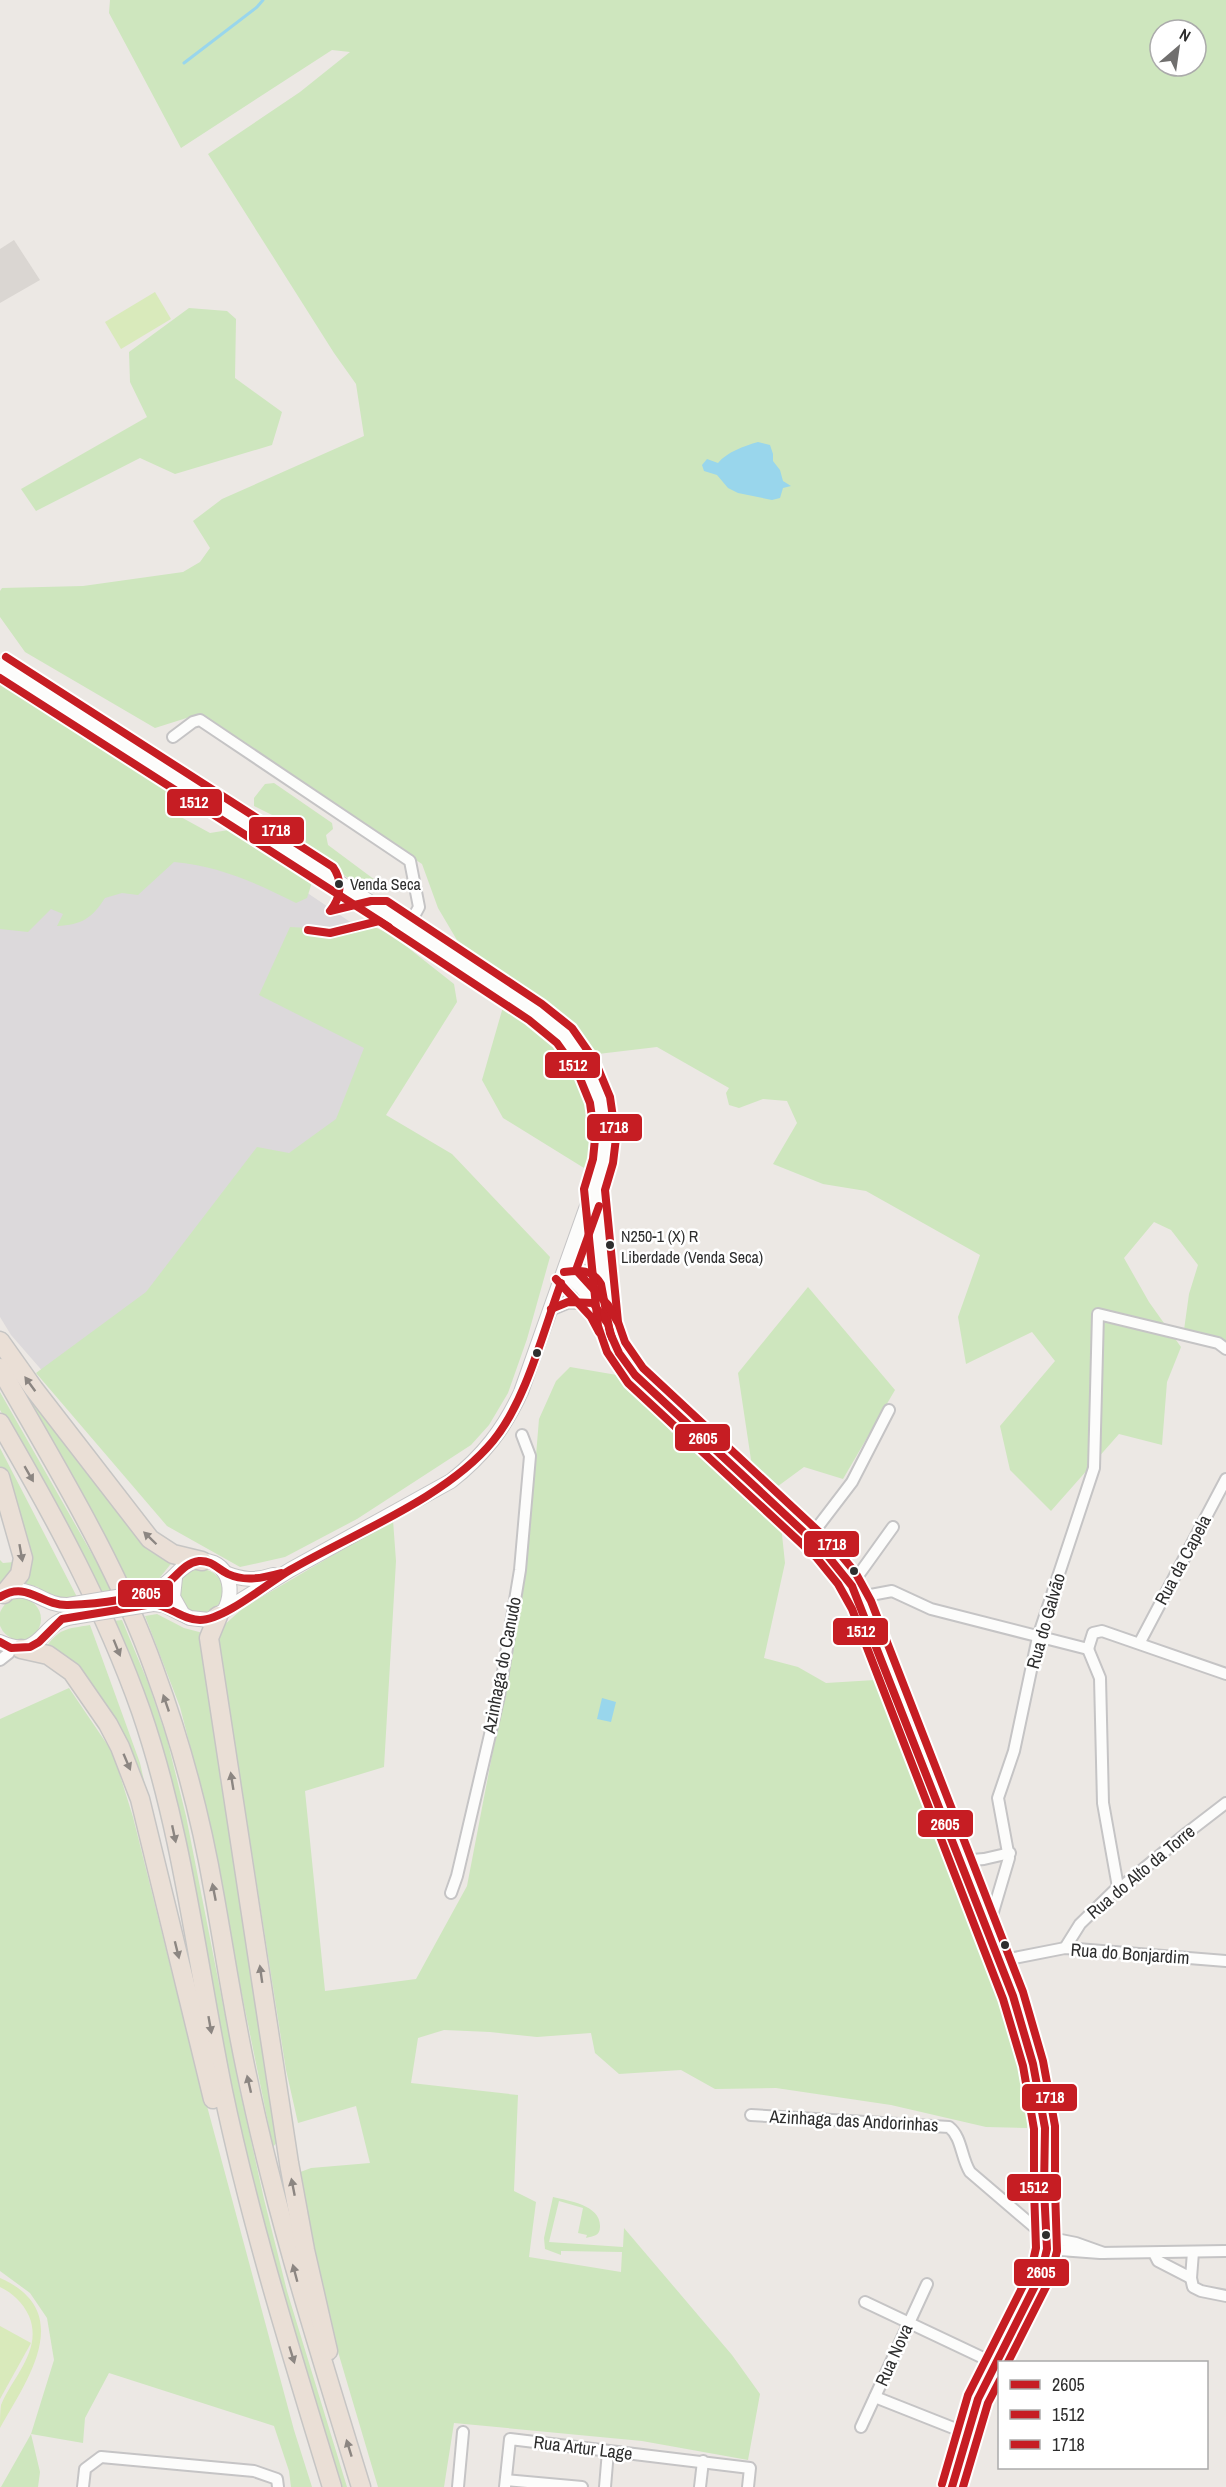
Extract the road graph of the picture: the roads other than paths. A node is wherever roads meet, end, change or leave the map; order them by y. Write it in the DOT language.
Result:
graph roads {
  1 [pos="0,666"];
  2 [pos="173,737"];
  3 [pos="408,927"];
  4 [pos="594,1189"];
  5 [pos="564,1272"];
  6 [pos="604,1286"];
  7 [pos="593,1303"];
  8 [pos="551,1309"];
  9 [pos="608,1324"];
  10 [pos="0,1341"];
  11 [pos="1226,1349"];
  12 [pos="0,1368"];
  13 [pos="889,1410"];
  14 [pos="0,1423"];
  15 [pos="522,1435"];
  16 [pos="0,1477"];
  17 [pos="1226,1479"];
  18 [pos="894,1527"];
  19 [pos="810,1537"];
  20 [pos="202,1561"];
  21 [pos="290,1570"];
  22 [pos="225,1573"];
  23 [pos="175,1578"];
  24 [pos="852,1584"];
  25 [pos="2,1595"];
  26 [pos="40,1597"];
  27 [pos="860,1597"];
  28 [pos="150,1598"];
  29 [pos="71,1611"];
  30 [pos="182,1613"];
  31 [pos="221,1613"];
  32 [pos="45,1635"];
  33 [pos="1038,1637"];
  34 [pos="1140,1642"];
  35 [pos="7,1645"];
  36 [pos="1088,1649"];
  37 [pos="0,1660"];
  38 [pos="1226,1674"];
  39 [pos="1226,1803"];
  40 [pos="1010,1853"];
  41 [pos="961,1861"];
  42 [pos="1118,1887"];
  43 [pos="451,1893"];
  44 [pos="985,1922"];
  45 [pos="1065,1948"];
  46 [pos="999,1961"];
  47 [pos="1226,1961"];
  48 [pos="751,2115"];
  49 [pos="251,2212"];
  50 [pos="1047,2243"];
  51 [pos="1226,2251"];
  52 [pos="1193,2252"];
  53 [pos="1154,2253"];
  54 [pos="1191,2278"];
  55 [pos="927,2284"];
  56 [pos="1226,2296"];
  57 [pos="865,2302"];
  58 [pos="908,2322"];
  59 [pos="996,2364"];
  60 [pos="875,2397"];
  61 [pos="337,2409"];
  62 [pos="861,2427"];
  63 [pos="463,2432"];
  64 [pos="966,2433"];
  65 [pos="608,2451"];
  66 [pos="703,2461"];
  67 [pos="506,2483"];
  68 [pos="83,2487"];
  69 [pos="278,2487"];
  70 [pos="333,2487"];
  71 [pos="361,2487"];
  72 [pos="458,2487"];
  73 [pos="582,2487"];
  74 [pos="606,2487"];
  75 [pos="700,2487"];
  76 [pos="748,2487"];
  77 [pos="952,2487"];
  1 -- 3 [label="main road"];
  2 -- 3 [label="street"];
  3 -- 4 [label="main road"];
  4 -- 5 [label="main road"];
  4 -- 6 [label="street"];
  5 -- 6 [label="street"];
  5 -- 7 [label="street"];
  5 -- 8 [label="main road"];
  6 -- 9 [label="street"];
  7 -- 8 [label="street"];
  7 -- 9 [label="street"];
  8 -- 21 [label="main road"];
  9 -- 19 [label="street"];
  20 -- 10 [label="highway, one-way"];
  11 -- 33 [label="street, Rua do Galvão"];
  61 -- 12 [label="highway, one-way"];
  13 -- 19 [label="street"];
  14 -- 49 [label="highway, one-way"];
  15 -- 43 [label="street, Azinhaga do Canudo"];
  16 -- 25 [label="highway, one-way"];
  17 -- 34 [label="street, Rua da Capela"];
  18 -- 24 [label="street"];
  19 -- 24 [label="street"];
  20 -- 22 [label="main road"];
  20 -- 23 [label="main road"];
  21 -- 22 [label="main road"];
  21 -- 31 [label="main road"];
  22 -- 31 [label="main road"];
  23 -- 28 [label="main road"];
  23 -- 30 [label="main road"];
  24 -- 27 [label="street"];
  25 -- 26 [label="main road"];
  26 -- 29 [label="main road"];
  26 -- 32 [label="main road"];
  27 -- 33 [label="street"];
  27 -- 41 [label="street"];
  28 -- 29 [label="main road, bridge"];
  28 -- 30 [label="main road"];
  29 -- 32 [label="main road"];
  30 -- 31 [label="main road"];
  61 -- 31 [label="highway, one-way"];
  32 -- 35 [label="main road"];
  33 -- 36 [label="street"];
  33 -- 40 [label="street, Rua do Galvão"];
  34 -- 36 [label="street"];
  34 -- 38 [label="street"];
  35 -- 37 [label="street"];
  35 -- 49 [label="highway, one-way"];
  36 -- 42 [label="street"];
  39 -- 42 [label="street, Rua do Alto da Torre"];
  40 -- 41 [label="street"];
  40 -- 44 [label="street, Rua do Galvão"];
  41 -- 44 [label="street"];
  42 -- 45 [label="street, Rua do Alto da Torre"];
  44 -- 46 [label="street"];
  45 -- 46 [label="street, Rua do Bonjardim"];
  45 -- 47 [label="street, Rua do Bonjardim"];
  46 -- 50 [label="street"];
  48 -- 50 [label="street, Azinhaga das Andorinhas"];
  49 -- 70 [label="highway, one-way"];
  50 -- 53 [label="street"];
  50 -- 59 [label="street"];
  51 -- 52 [label="street"];
  52 -- 53 [label="street"];
  52 -- 54 [label="street"];
  53 -- 54 [label="street"];
  54 -- 56 [label="street"];
  55 -- 58 [label="street, Rua Nova"];
  57 -- 58 [label="street"];
  58 -- 59 [label="street"];
  58 -- 60 [label="street, Rua Nova"];
  59 -- 64 [label="street"];
  60 -- 62 [label="street, Rua Nova"];
  60 -- 64 [label="street"];
  71 -- 61 [label="highway, one-way"];
  63 -- 72 [label="street"];
  64 -- 77 [label="street"];
  65 -- 66 [label="street, Rua Artur Lage"];
  65 -- 67 [label="street, Rua Artur Lage"];
  65 -- 74 [label="street"];
  66 -- 75 [label="street"];
  66 -- 76 [label="street, Rua Artur Lage"];
  67 -- 73 [label="street"];
  68 -- 69 [label="street"];
}
